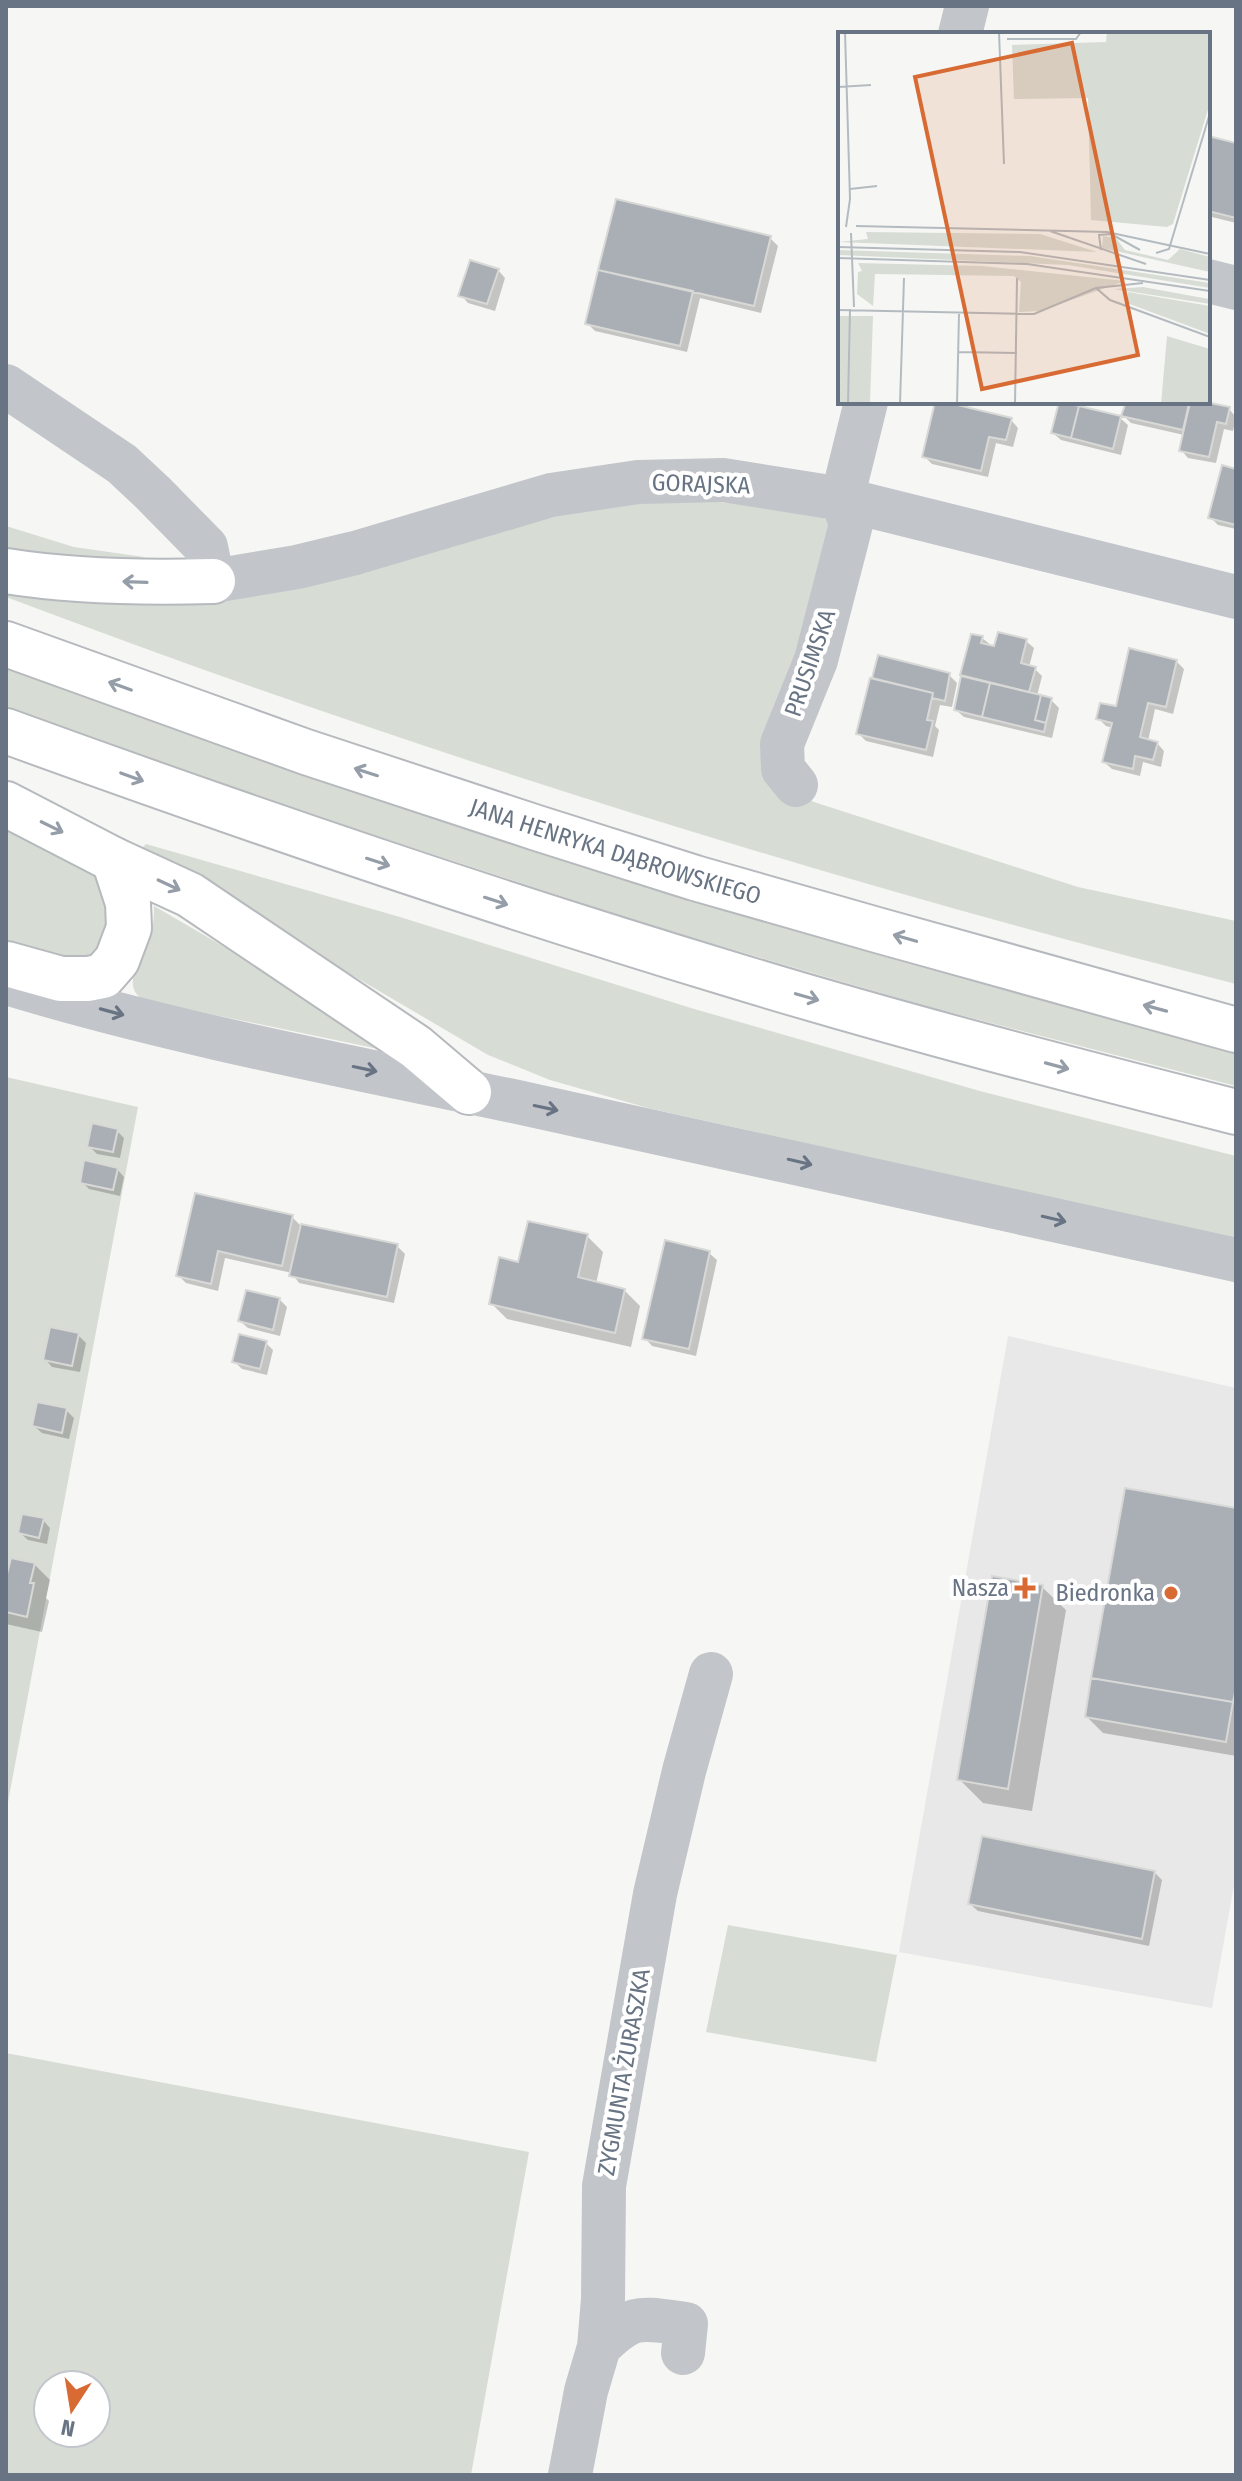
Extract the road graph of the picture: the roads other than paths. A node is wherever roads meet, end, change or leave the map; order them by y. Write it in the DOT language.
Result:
graph roads {
  1 [pos="967,6"];
  2 [pos="960,32"];
  3 [pos="1210,282"];
  4 [pos="1236,288"];
  5 [pos="6,386"];
  6 [pos="866,404"];
  7 [pos="845,518"];
  8 [pos="6,571"];
  9 [pos="213,581"];
  10 [pos="1236,597"];
  11 [pos="6,644"];
  12 [pos="6,731"];
  13 [pos="796,785"];
  14 [pos="6,804"];
  15 [pos="114,860"];
  16 [pos="6,964"];
  17 [pos="6,982"];
  18 [pos="1236,1030"];
  19 [pos="469,1092"];
  20 [pos="1236,1112"];
  21 [pos="1236,1260"];
  22 [pos="711,1674"];
  23 [pos="599,2347"];
  24 [pos="683,2353"];
  25 [pos="570,2475"];
  1 -- 2 [label="street"];
  3 -- 4 [label="street"];
  5 -- 9 [label="street"];
  6 -- 7 [label="street, PRUSIMSKA"];
  7 -- 9 [label="street, GORAJSKA"];
  7 -- 10 [label="street, GORAJSKA"];
  7 -- 13 [label="street, PRUSIMSKA"];
  9 -- 8 [label="main road, one-way"];
  18 -- 11 [label="main road, JANA HENRYKA DĄBROWSKIEGO, one-way"];
  12 -- 20 [label="main road, one-way"];
  14 -- 15 [label="main road, one-way"];
  15 -- 16 [label="main road"];
  15 -- 19 [label="main road, one-way"];
  17 -- 19 [label="street, one-way"];
  19 -- 21 [label="street, one-way"];
  22 -- 23 [label="street, ZYGMUNTA ŻURASZKA"];
  23 -- 24 [label="street"];
  23 -- 25 [label="street, ZYGMUNTA ŻURASZKA"];
}
